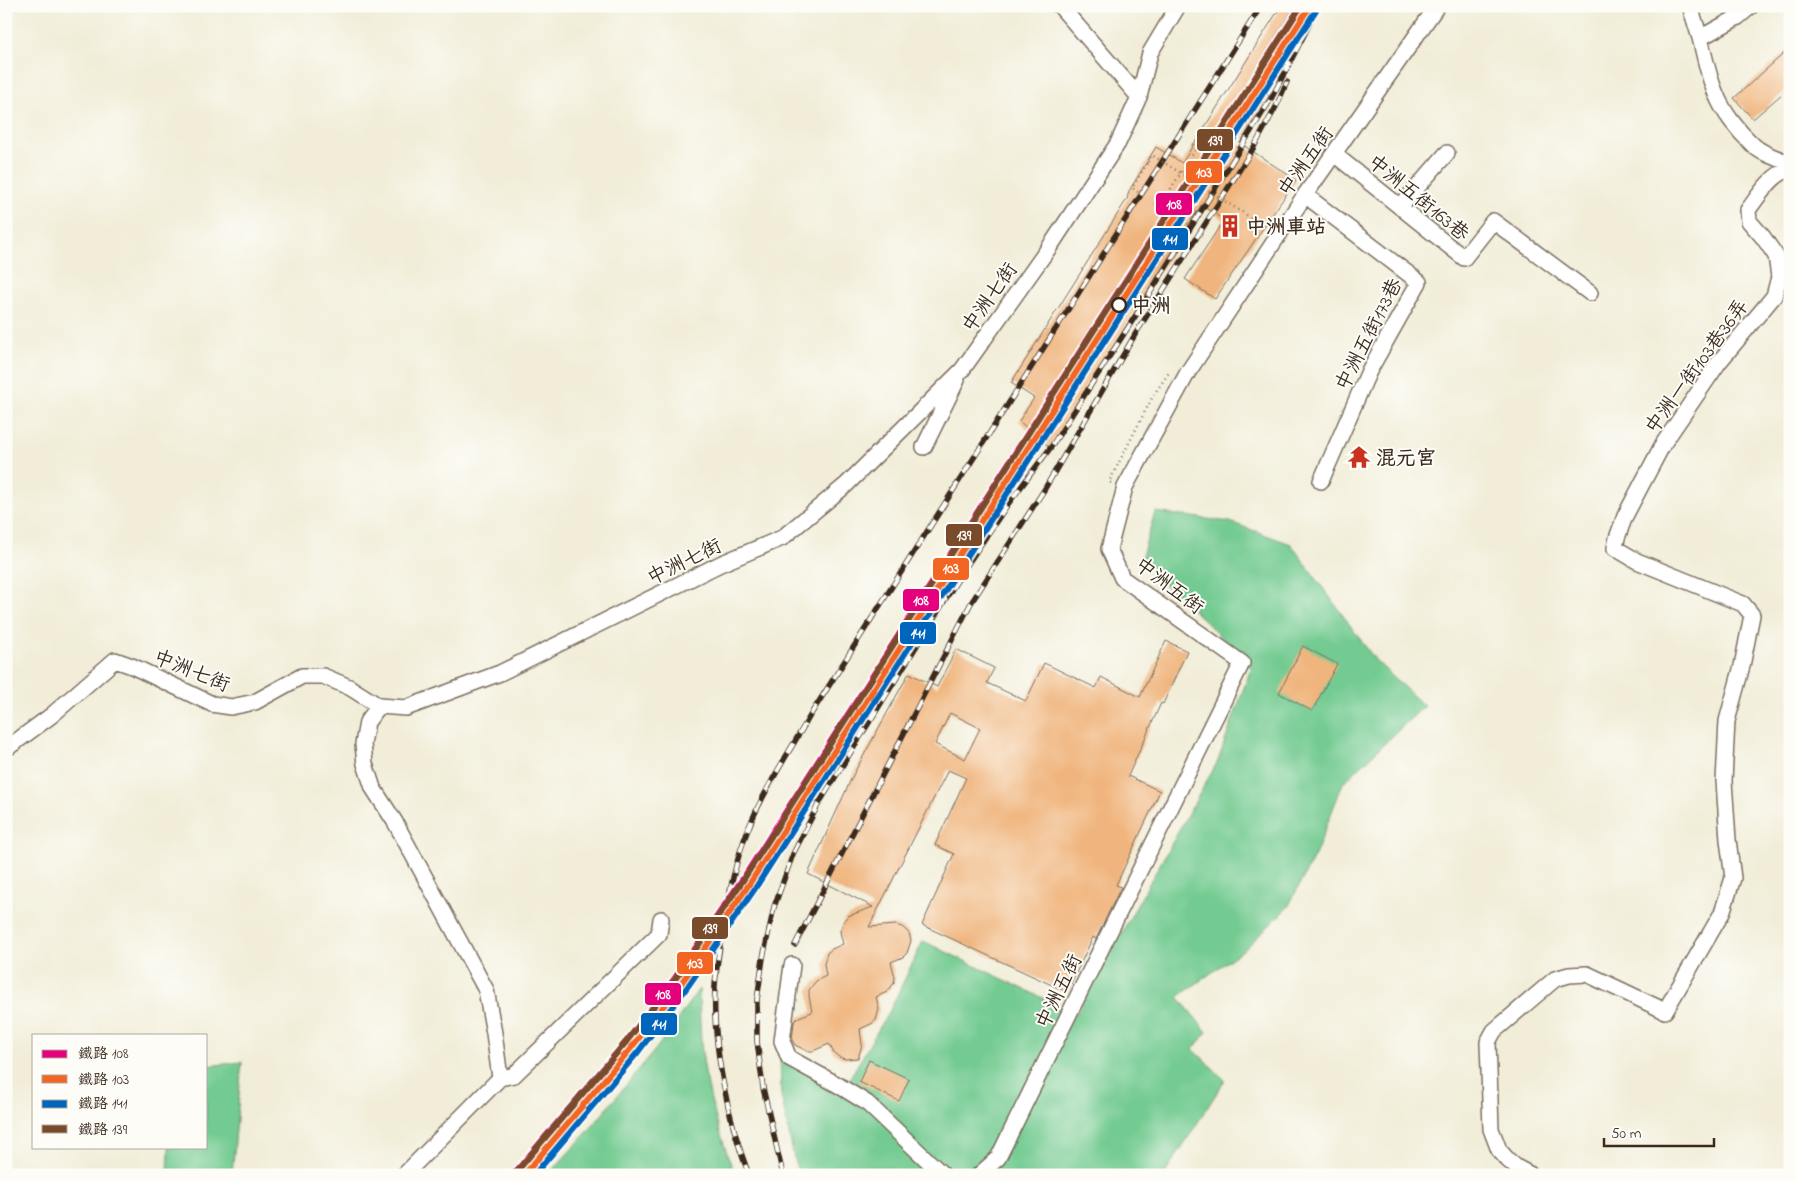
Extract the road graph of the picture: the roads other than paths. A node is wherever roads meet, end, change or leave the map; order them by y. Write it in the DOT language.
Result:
graph roads {
  1 [pos="1060,6"];
  2 [pos="1178,6"];
  3 [pos="1437,6"];
  4 [pos="1690,6"];
  5 [pos="1750,6"];
  6 [pos="1700,38"];
  7 [pos="1140,97"];
  8 [pos="1447,153"];
  9 [pos="1334,154"];
  10 [pos="1790,162"];
  11 [pos="1790,170"];
  12 [pos="1305,195"];
  13 [pos="1400,207"];
  14 [pos="1590,293"];
  15 [pos="962,370"];
  16 [pos="924,448"];
  17 [pos="1321,481"];
  18 [pos="379,706"];
  19 [pos="6,749"];
  20 [pos="661,919"];
  21 [pos="792,965"];
  22 [pos="500,1078"];
  23 [pos="404,1175"];
  24 [pos="943,1175"];
  25 [pos="979,1175"];
  26 [pos="1531,1175"];
  1 -- 7 [label="street"];
  2 -- 7 [label="street, 中洲七街"];
  3 -- 9 [label="street, 中洲五街"];
  4 -- 6 [label="street"];
  5 -- 6 [label="street"];
  6 -- 10 [label="street"];
  7 -- 15 [label="street, 中洲七街"];
  8 -- 13 [label="street"];
  9 -- 12 [label="street, 中洲五街"];
  9 -- 13 [label="street, 中洲五街163巷"];
  11 -- 26 [label="street, 中洲一街103巷36弄"];
  12 -- 17 [label="street, 中洲五街173巷"];
  12 -- 25 [label="street, 中洲五街"];
  13 -- 14 [label="street, 中洲五街163巷"];
  15 -- 16 [label="street"];
  15 -- 18 [label="street, 中洲七街"];
  18 -- 19 [label="street, 中洲七街"];
  18 -- 22 [label="street"];
  20 -- 22 [label="street"];
  21 -- 24 [label="street"];
  22 -- 23 [label="street"];
}
